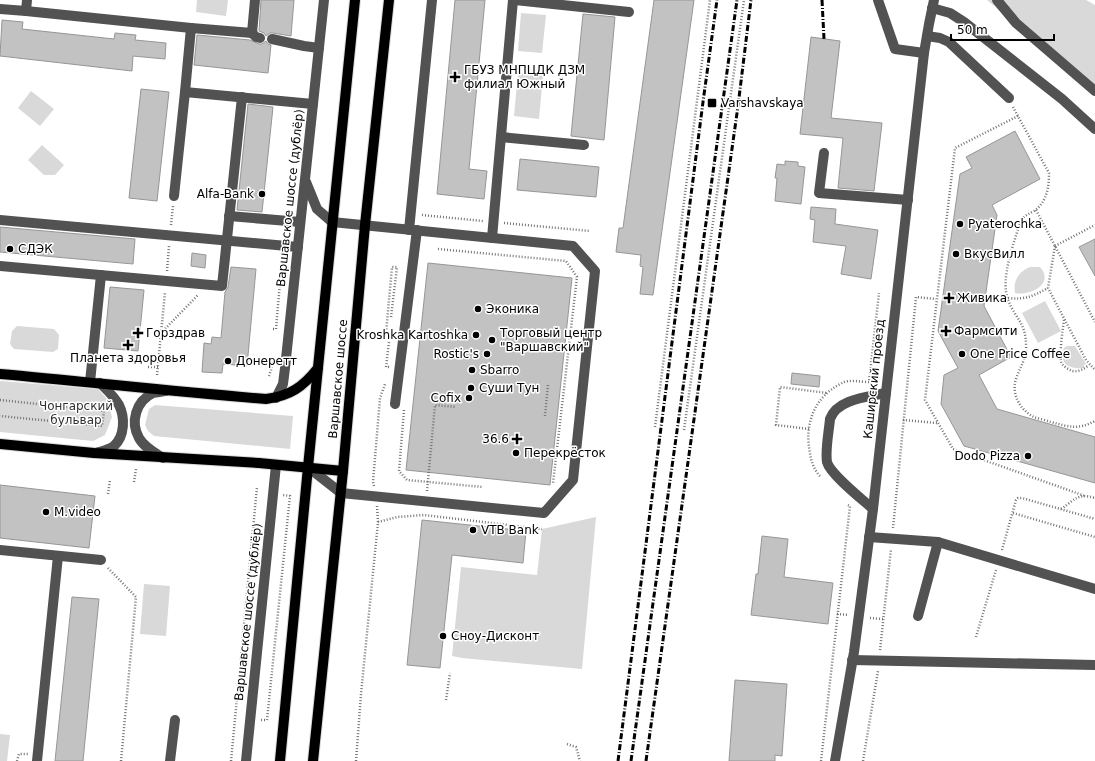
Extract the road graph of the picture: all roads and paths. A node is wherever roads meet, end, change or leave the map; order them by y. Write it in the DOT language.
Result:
graph roads {
  1 [pos="27,0"];
  2 [pos="255,0"];
  3 [pos="324,0"];
  4 [pos="355,0"];
  5 [pos="389,0"];
  6 [pos="432,0"];
  7 [pos="514,0"];
  8 [pos="710,0"];
  9 [pos="744,0"];
  10 [pos="878,0"];
  11 [pos="997,0"];
  12 [pos="933,4"];
  13 [pos="0,9"];
  14 [pos="26,11"];
  15 [pos="629,12"];
  16 [pos="191,28"];
  17 [pos="927,36"];
  18 [pos="272,39"];
  19 [pos="319,48"];
  20 [pos="924,53"];
  21 [pos="1095,91"];
  22 [pos="185,92"];
  23 [pos="242,97"];
  24 [pos="1009,98"];
  25 [pos="313,104"];
  26 [pos="1018,116"];
  27 [pos="1095,129"];
  28 [pos="501,137"];
  29 [pos="584,145"];
  30 [pos="824,153"];
  31 [pos="306,182"];
  32 [pos="174,196"];
  33 [pos="908,200"];
  34 [pos="1036,210"];
  35 [pos="230,216"];
  36 [pos="0,220"];
  37 [pos="300,222"];
  38 [pos="332,222"];
  39 [pos="365,225"];
  40 [pos="1095,225"];
  41 [pos="413,230"];
  42 [pos="492,238"];
  43 [pos="227,240"];
  44 [pos="1055,246"];
  45 [pos="298,247"];
  46 [pos="438,248"];
  47 [pos="0,266"];
  48 [pos="101,275"];
  49 [pos="208,284"];
  50 [pos="1048,288"];
  51 [pos="879,293"];
  52 [pos="1008,298"];
  53 [pos="936,299"];
  54 [pos="391,317"];
  55 [pos="1064,319"];
  56 [pos="1095,322"];
  57 [pos="161,333"];
  58 [pos="393,341"];
  59 [pos="389,342"];
  60 [pos="391,360"];
  61 [pos="1089,365"];
  62 [pos="148,366"];
  63 [pos="158,367"];
  64 [pos="395,367"];
  65 [pos="318,368"];
  66 [pos="1095,370"];
  67 [pos="388,373"];
  68 [pos="0,374"];
  69 [pos="386,380"];
  70 [pos="95,382"];
  71 [pos="548,385"];
  72 [pos="168,391"];
  73 [pos="828,393"];
  74 [pos="886,393"];
  75 [pos="276,398"];
  76 [pos="0,400"];
  77 [pos="400,403"];
  78 [pos="456,407"];
  79 [pos="0,416"];
  80 [pos="545,416"];
  81 [pos="903,420"];
  82 [pos="1095,421"];
  83 [pos="938,423"];
  84 [pos="655,427"];
  85 [pos="809,429"];
  86 [pos="684,430"];
  87 [pos="0,444"];
  88 [pos="94,453"];
  89 [pos="163,458"];
  90 [pos="276,464"];
  91 [pos="308,467"];
  92 [pos="136,469"];
  93 [pos="343,471"];
  94 [pos="823,478"];
  95 [pos="110,480"];
  96 [pos="134,482"];
  97 [pos="373,482"];
  98 [pos="428,482"];
  99 [pos="553,484"];
  100 [pos="257,487"];
  101 [pos="483,487"];
  102 [pos="341,493"];
  103 [pos="108,494"];
  104 [pos="273,494"];
  105 [pos="1085,496"];
  106 [pos="1095,498"];
  107 [pos="844,501"];
  108 [pos="873,509"];
  109 [pos="1061,509"];
  110 [pos="1013,513"];
  111 [pos="1095,519"];
  112 [pos="542,528"];
  113 [pos="869,537"];
  114 [pos="1095,537"];
  115 [pos="892,539"];
  116 [pos="938,542"];
  117 [pos="0,550"];
  118 [pos="58,556"];
  119 [pos="101,560"];
  120 [pos="999,560"];
  121 [pos="1095,589"];
  122 [pos="918,616"];
  123 [pos="976,637"];
  124 [pos="852,660"];
  125 [pos="879,661"];
  126 [pos="1095,665"];
  127 [pos="450,673"];
  128 [pos="268,700"];
  129 [pos="446,700"];
  130 [pos="174,720"];
  131 [pos="567,744"];
  132 [pos="37,761"];
  133 [pos="121,761"];
  134 [pos="170,761"];
  135 [pos="231,761"];
  136 [pos="246,761"];
  137 [pos="280,761"];
  138 [pos="313,761"];
  139 [pos="356,761"];
  140 [pos="580,761"];
  141 [pos="821,761"];
  142 [pos="835,761"];
  143 [pos="863,761"];
  1 -- 14 [label="street"];
  2 -- 16 [label="street"];
  3 -- 19 [label="street, Варшавское шоссе (дублёр)"];
  4 -- 38 [label="main road, Варшавское шоссе"];
  5 -- 39 [label="main road, Варшавское шоссе"];
  6 -- 41 [label="street"];
  7 -- 15 [label="street"];
  7 -- 28 [label="street"];
  8 -- 84 [label="path"];
  9 -- 86 [label="path"];
  10 -- 20 [label="street"];
  11 -- 21 [label="street"];
  12 -- 17 [label="street, Каширский проезд"];
  12 -- 27 [label="street"];
  13 -- 14 [label="street"];
  14 -- 16 [label="street"];
  16 -- 22 [label="street"];
  17 -- 20 [label="street, Каширский проезд"];
  17 -- 24 [label="street"];
  18 -- 19 [label="street"];
  19 -- 25 [label="street, Варшавское шоссе (дублёр)"];
  20 -- 33 [label="street, Каширский проезд"];
  22 -- 23 [label="street"];
  22 -- 32 [label="street"];
  23 -- 25 [label="street"];
  23 -- 35 [label="street"];
  24 -- 26 [label="path"];
  25 -- 31 [label="street, Варшавское шоссе (дублёр)"];
  26 -- 34 [label="path"];
  26 -- 53 [label="path"];
  28 -- 29 [label="street"];
  28 -- 42 [label="street"];
  30 -- 33 [label="street"];
  31 -- 37 [label="street, Варшавское шоссе (дублёр)"];
  31 -- 38 [label="street"];
  33 -- 74 [label="street, Каширский проезд"];
  34 -- 44 [label="path"];
  34 -- 52 [label="path"];
  35 -- 37 [label="street"];
  35 -- 43 [label="street"];
  36 -- 43 [label="street"];
  37 -- 45 [label="street, Варшавское шоссе (дублёр)"];
  38 -- 39 [label="street"];
  38 -- 65 [label="main road, Варшавское шоссе"];
  39 -- 41 [label="street"];
  39 -- 93 [label="main road, Варшавское шоссе"];
  40 -- 44 [label="path"];
  41 -- 42 [label="street"];
  41 -- 64 [label="street"];
  42 -- 102 [label="street"];
  43 -- 45 [label="street"];
  43 -- 49 [label="street"];
  44 -- 50 [label="path"];
  44 -- 56 [label="path"];
  45 -- 75 [label="street, Варшавское шоссе (дублёр)"];
  46 -- 99 [label="path"];
  47 -- 48 [label="street"];
  48 -- 49 [label="street"];
  48 -- 70 [label="street"];
  49 -- 57 [label="path"];
  50 -- 52 [label="path"];
  50 -- 55 [label="path"];
  51 -- 73 [label="path"];
  52 -- 82 [label="path"];
  53 -- 81 [label="path"];
  53 -- 83 [label="path"];
  54 -- 58 [label="path"];
  55 -- 61 [label="path"];
  55 -- 61 [label="path"];
  59 -- 64 [label="path"];
  60 -- 64 [label="path"];
  61 -- 66 [label="path"];
  62 -- 63 [label="path"];
  64 -- 67 [label="path"];
  64 -- 77 [label="street"];
  65 -- 75 [label="main road"];
  65 -- 91 [label="main road, Варшавское шоссе"];
  68 -- 70 [label="main road"];
  69 -- 97 [label="path"];
  70 -- 72 [label="main road"];
  70 -- 88 [label="street"];
  71 -- 80 [label="path"];
  72 -- 75 [label="main road"];
  72 -- 89 [label="street"];
  73 -- 85 [label="path"];
  73 -- 85 [label="path"];
  74 -- 108 [label="street, Каширский проезд"];
  74 -- 108 [label="street"];
  76 -- 79 [label="path"];
  77 -- 98 [label="path"];
  78 -- 98 [label="path"];
  81 -- 83 [label="path"];
  81 -- 115 [label="path"];
  83 -- 105 [label="path"];
  85 -- 94 [label="path"];
  87 -- 88 [label="main road"];
  88 -- 89 [label="main road"];
  89 -- 90 [label="main road"];
  90 -- 91 [label="main road"];
  90 -- 104 [label="street, Варшавское шоссе (дублёр)"];
  91 -- 93 [label="main road"];
  91 -- 102 [label="street"];
  91 -- 137 [label="main road, Варшавское шоссе"];
  92 -- 96 [label="path"];
  93 -- 102 [label="main road, Варшавское шоссе"];
  95 -- 103 [label="path"];
  98 -- 101 [label="path"];
  100 -- 135 [label="path"];
  102 -- 138 [label="main road, Варшавское шоссе"];
  104 -- 128 [label="path"];
  104 -- 136 [label="street, Варшавское шоссе (дублёр)"];
  105 -- 106 [label="path"];
  105 -- 109 [label="path"];
  107 -- 141 [label="path"];
  108 -- 113 [label="street, Каширский проезд"];
  109 -- 110 [label="path"];
  109 -- 111 [label="path"];
  110 -- 114 [label="path"];
  110 -- 120 [label="path"];
  112 -- 139 [label="path"];
  113 -- 115 [label="street"];
  113 -- 124 [label="street, Каширский проезд"];
  115 -- 116 [label="street"];
  115 -- 125 [label="path"];
  116 -- 120 [label="street"];
  116 -- 122 [label="street"];
  117 -- 118 [label="street"];
  118 -- 119 [label="street"];
  118 -- 132 [label="street"];
  119 -- 133 [label="path"];
  120 -- 121 [label="street"];
  120 -- 123 [label="path"];
  124 -- 125 [label="street"];
  124 -- 142 [label="street, Каширский проезд"];
  125 -- 126 [label="street"];
  125 -- 143 [label="path"];
  127 -- 129 [label="path"];
  130 -- 134 [label="street"];
  131 -- 140 [label="path"];
}
